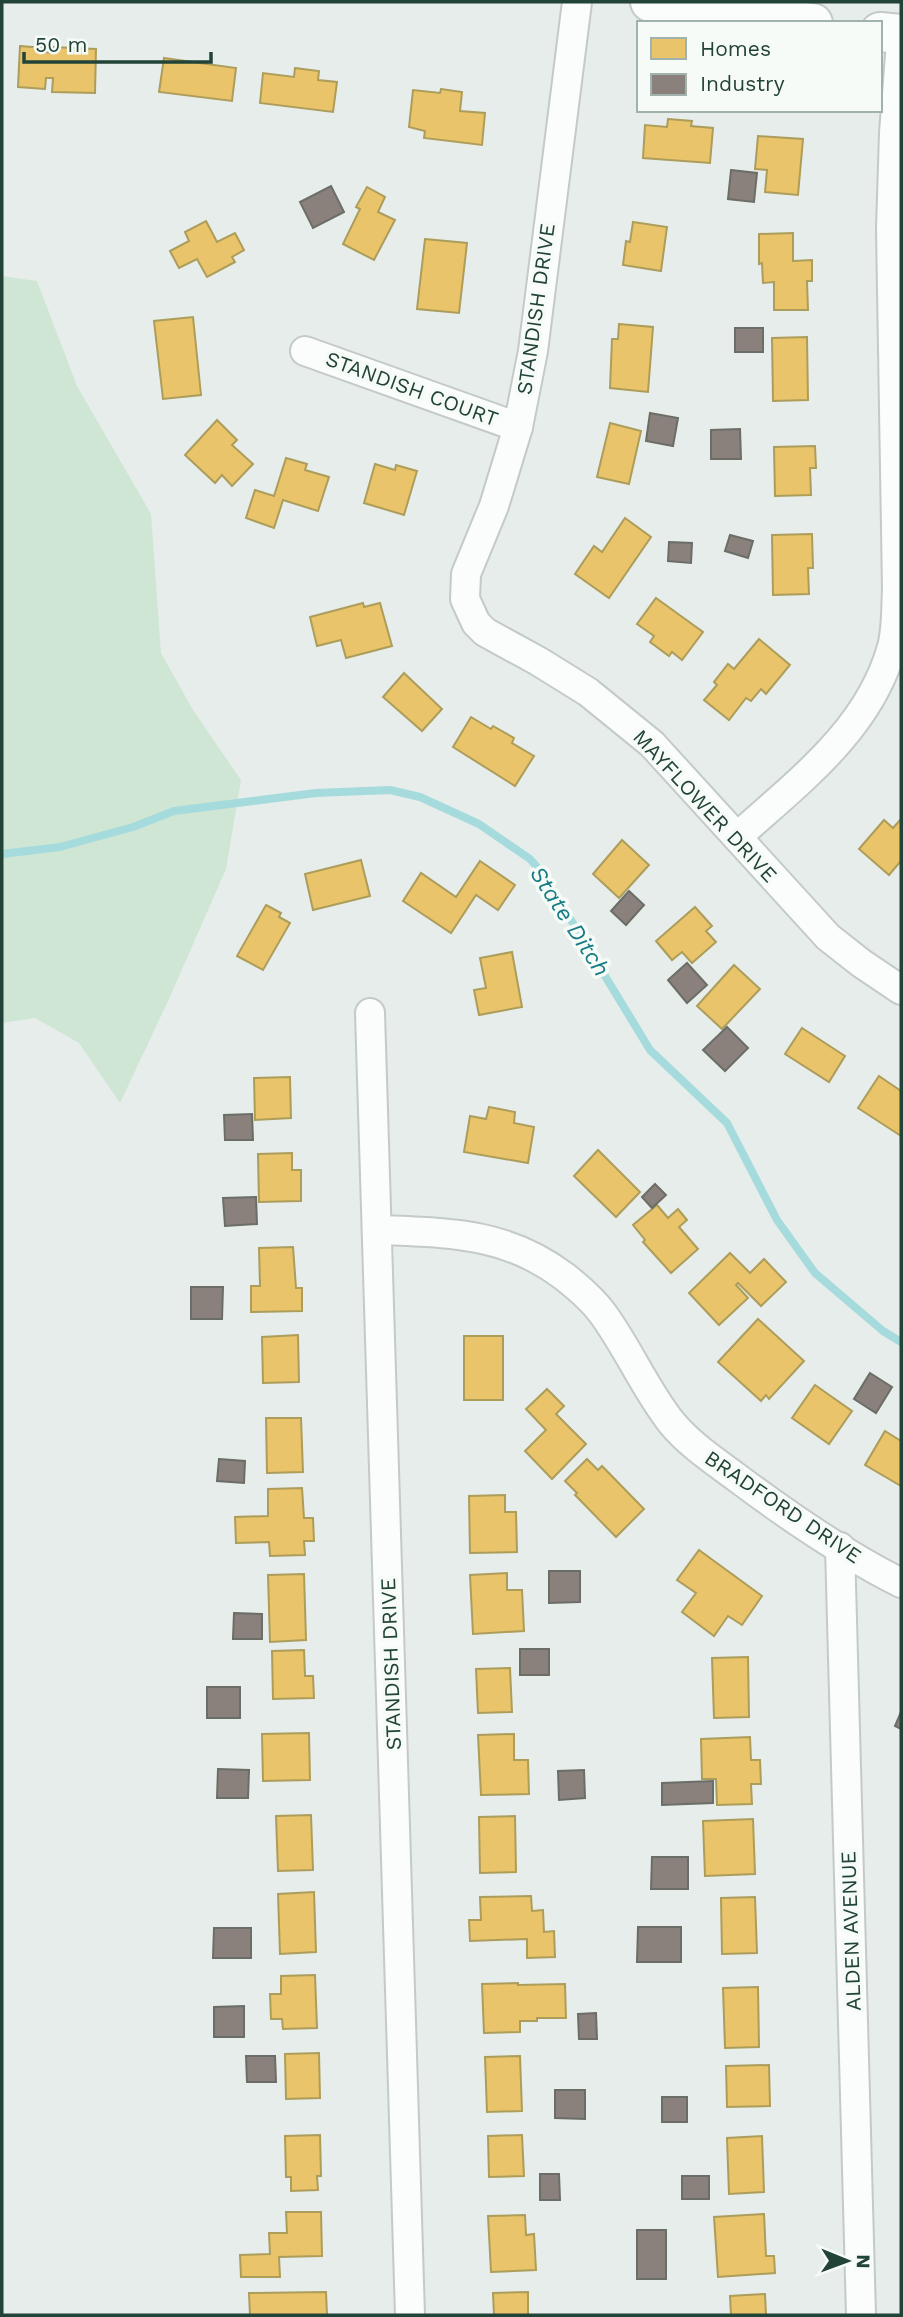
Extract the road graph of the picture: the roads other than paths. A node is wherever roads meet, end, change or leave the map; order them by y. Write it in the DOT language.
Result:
graph roads {
  1 [pos="577,2"];
  2 [pos="650,2"];
  3 [pos="797,21"];
  4 [pos="882,32"];
  5 [pos="901,34"];
  6 [pos="901,42"];
  7 [pos="305,351"];
  8 [pos="518,426"];
  9 [pos="468,608"];
  10 [pos="737,837"];
  11 [pos="901,990"];
  12 [pos="370,1013"];
  13 [pos="379,1230"];
  14 [pos="840,1548"];
  15 [pos="901,1583"];
  16 [pos="410,2315"];
  17 [pos="861,2315"];
  1 -- 8 [label="street, STANDISH DRIVE"];
  2 -- 3 [label="main road"];
  4 -- 5 [label="main road"];
  6 -- 10 [label="street"];
  7 -- 8 [label="street, STANDISH COURT"];
  8 -- 9 [label="street, STANDISH DRIVE"];
  9 -- 10 [label="street, MAYFLOWER DRIVE"];
  10 -- 11 [label="street, MAYFLOWER DRIVE"];
  12 -- 13 [label="street, STANDISH DRIVE"];
  13 -- 14 [label="street, BRADFORD DRIVE"];
  13 -- 16 [label="street, STANDISH DRIVE"];
  14 -- 15 [label="street, BRADFORD DRIVE"];
  14 -- 17 [label="street, ALDEN AVENUE"];
}
